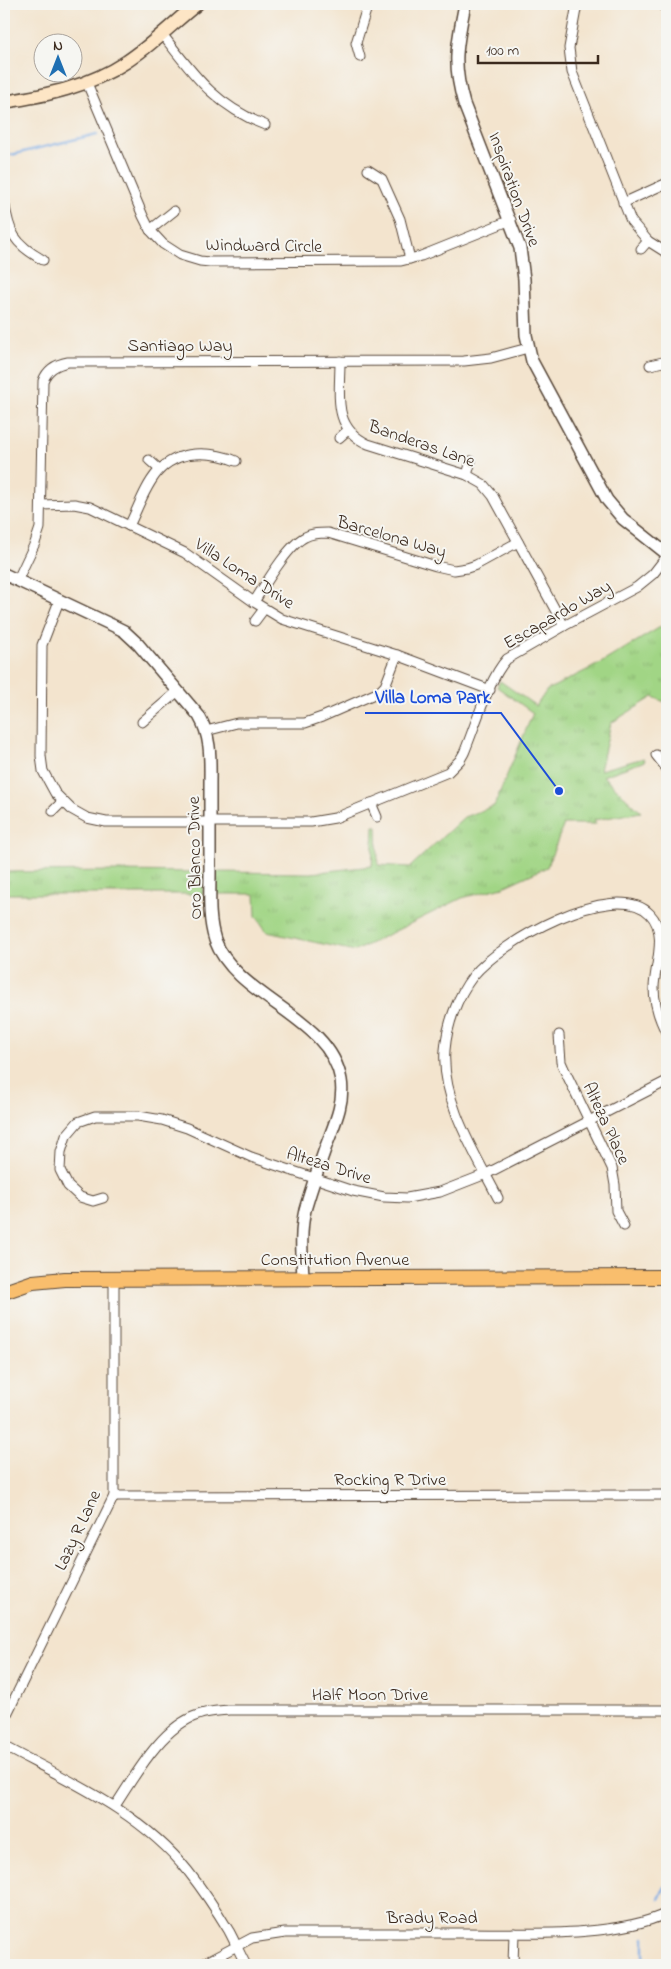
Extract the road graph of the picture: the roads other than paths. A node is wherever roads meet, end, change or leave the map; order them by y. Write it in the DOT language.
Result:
graph roads {
  1 [pos="368,4"];
  2 [pos="465,4"];
  3 [pos="577,4"];
  4 [pos="664,4"];
  5 [pos="194,5"];
  6 [pos="667,5"];
  7 [pos="162,34"];
  8 [pos="360,58"];
  9 [pos="87,83"];
  10 [pos="4,102"];
  11 [pos="265,124"];
  12 [pos="368,170"];
  13 [pos="667,184"];
  14 [pos="4,201"];
  15 [pos="623,202"];
  16 [pos="174,211"];
  17 [pos="510,220"];
  18 [pos="150,230"];
  19 [pos="648,241"];
  20 [pos="640,249"];
  21 [pos="667,253"];
  22 [pos="410,259"];
  23 [pos="43,260"];
  24 [pos="528,348"];
  25 [pos="340,361"];
  26 [pos="667,361"];
  27 [pos="650,365"];
  28 [pos="348,430"];
  29 [pos="339,438"];
  30 [pos="149,460"];
  31 [pos="236,461"];
  32 [pos="471,461"];
  33 [pos="158,469"];
  34 [pos="467,475"];
  35 [pos="41,505"];
  36 [pos="130,526"];
  37 [pos="518,542"];
  38 [pos="667,555"];
  39 [pos="4,574"];
  40 [pos="17,580"];
  41 [pos="59,601"];
  42 [pos="254,602"];
  43 [pos="264,609"];
  44 [pos="255,621"];
  45 [pos="564,626"];
  46 [pos="397,655"];
  47 [pos="490,690"];
  48 [pos="178,692"];
  49 [pos="142,722"];
  50 [pos="206,731"];
  51 [pos="656,755"];
  52 [pos="667,768"];
  53 [pos="62,802"];
  54 [pos="371,803"];
  55 [pos="53,811"];
  56 [pos="377,817"];
  57 [pos="210,823"];
  58 [pos="667,1034"];
  59 [pos="558,1035"];
  60 [pos="667,1081"];
  61 [pos="589,1120"];
  62 [pos="486,1174"];
  63 [pos="315,1178"];
  64 [pos="103,1198"];
  65 [pos="498,1198"];
  66 [pos="624,1226"];
  67 [pos="667,1277"];
  68 [pos="303,1278"];
  69 [pos="114,1279"];
  70 [pos="4,1292"];
  71 [pos="667,1495"];
  72 [pos="114,1496"];
  73 [pos="667,1710"];
  74 [pos="4,1720"];
  75 [pos="4,1746"];
  76 [pos="115,1806"];
  77 [pos="667,1913"];
  78 [pos="514,1933"];
  79 [pos="236,1946"];
  80 [pos="201,1965"];
  81 [pos="246,1965"];
  82 [pos="514,1965"];
  1 -- 8 [label="street"];
  2 -- 17 [label="street, Inspiration Drive"];
  3 -- 15 [label="street"];
  4 -- 6 [label="main road"];
  5 -- 7 [label="main road"];
  7 -- 9 [label="main road"];
  7 -- 11 [label="street"];
  9 -- 10 [label="main road"];
  9 -- 18 [label="street, Windward Circle"];
  12 -- 22 [label="street"];
  13 -- 15 [label="street"];
  14 -- 23 [label="street"];
  15 -- 19 [label="street"];
  16 -- 18 [label="street"];
  17 -- 22 [label="street, Windward Circle"];
  17 -- 24 [label="street, Inspiration Drive"];
  18 -- 22 [label="street, Windward Circle"];
  19 -- 20 [label="street"];
  19 -- 21 [label="street"];
  24 -- 25 [label="street, Santiago Way"];
  24 -- 38 [label="street, Inspiration Drive"];
  25 -- 28 [label="street, Banderas Lane"];
  25 -- 35 [label="street, Santiago Way"];
  26 -- 27 [label="street"];
  28 -- 29 [label="street"];
  28 -- 34 [label="street, Banderas Lane"];
  30 -- 33 [label="street"];
  31 -- 33 [label="street"];
  32 -- 34 [label="street"];
  33 -- 36 [label="street"];
  34 -- 37 [label="street, Banderas Lane"];
  35 -- 36 [label="street, Villa Loma Drive"];
  35 -- 40 [label="street, Santiago Way"];
  36 -- 42 [label="street, Villa Loma Drive"];
  37 -- 42 [label="street, Barcelona Way"];
  37 -- 45 [label="street, Banderas Lane"];
  38 -- 45 [label="street, Escapardo Way"];
  39 -- 40 [label="street, Oro Blanco Drive"];
  40 -- 41 [label="street, Oro Blanco Drive"];
  41 -- 48 [label="street, Oro Blanco Drive"];
  41 -- 53 [label="street, Escapardo Way"];
  42 -- 43 [label="street, Villa Loma Drive"];
  43 -- 44 [label="street"];
  43 -- 46 [label="street, Villa Loma Drive"];
  45 -- 47 [label="street, Escapardo Way"];
  46 -- 47 [label="street, Villa Loma Drive"];
  46 -- 50 [label="street"];
  47 -- 54 [label="street, Escapardo Way"];
  48 -- 49 [label="street"];
  48 -- 50 [label="street, Oro Blanco Drive"];
  50 -- 57 [label="street, Oro Blanco Drive"];
  51 -- 52 [label="street"];
  53 -- 55 [label="street"];
  53 -- 57 [label="street, Escapardo Way"];
  54 -- 56 [label="street"];
  54 -- 57 [label="street, Escapardo Way"];
  57 -- 63 [label="street, Oro Blanco Drive"];
  58 -- 62 [label="street"];
  59 -- 61 [label="street, Alteza Place"];
  60 -- 61 [label="street, Alteza Drive"];
  61 -- 62 [label="street, Alteza Drive"];
  61 -- 66 [label="street, Alteza Place"];
  62 -- 63 [label="street, Alteza Drive"];
  62 -- 65 [label="street"];
  63 -- 64 [label="street, Alteza Drive"];
  63 -- 68 [label="street, Oro Blanco Drive"];
  67 -- 68 [label="main road, Constitution Avenue"];
  68 -- 69 [label="main road, Constitution Avenue"];
  69 -- 70 [label="main road, Constitution Avenue"];
  69 -- 72 [label="street, Lazy R Lane"];
  71 -- 72 [label="street, Rocking R Drive"];
  72 -- 74 [label="street, Lazy R Lane"];
  73 -- 76 [label="street, Half Moon Drive"];
  75 -- 76 [label="street"];
  76 -- 79 [label="street"];
  77 -- 78 [label="street, Brady Road"];
  78 -- 79 [label="street, Brady Road"];
  78 -- 82 [label="street"];
  79 -- 80 [label="street, Brady Road"];
  79 -- 81 [label="street"];
}
